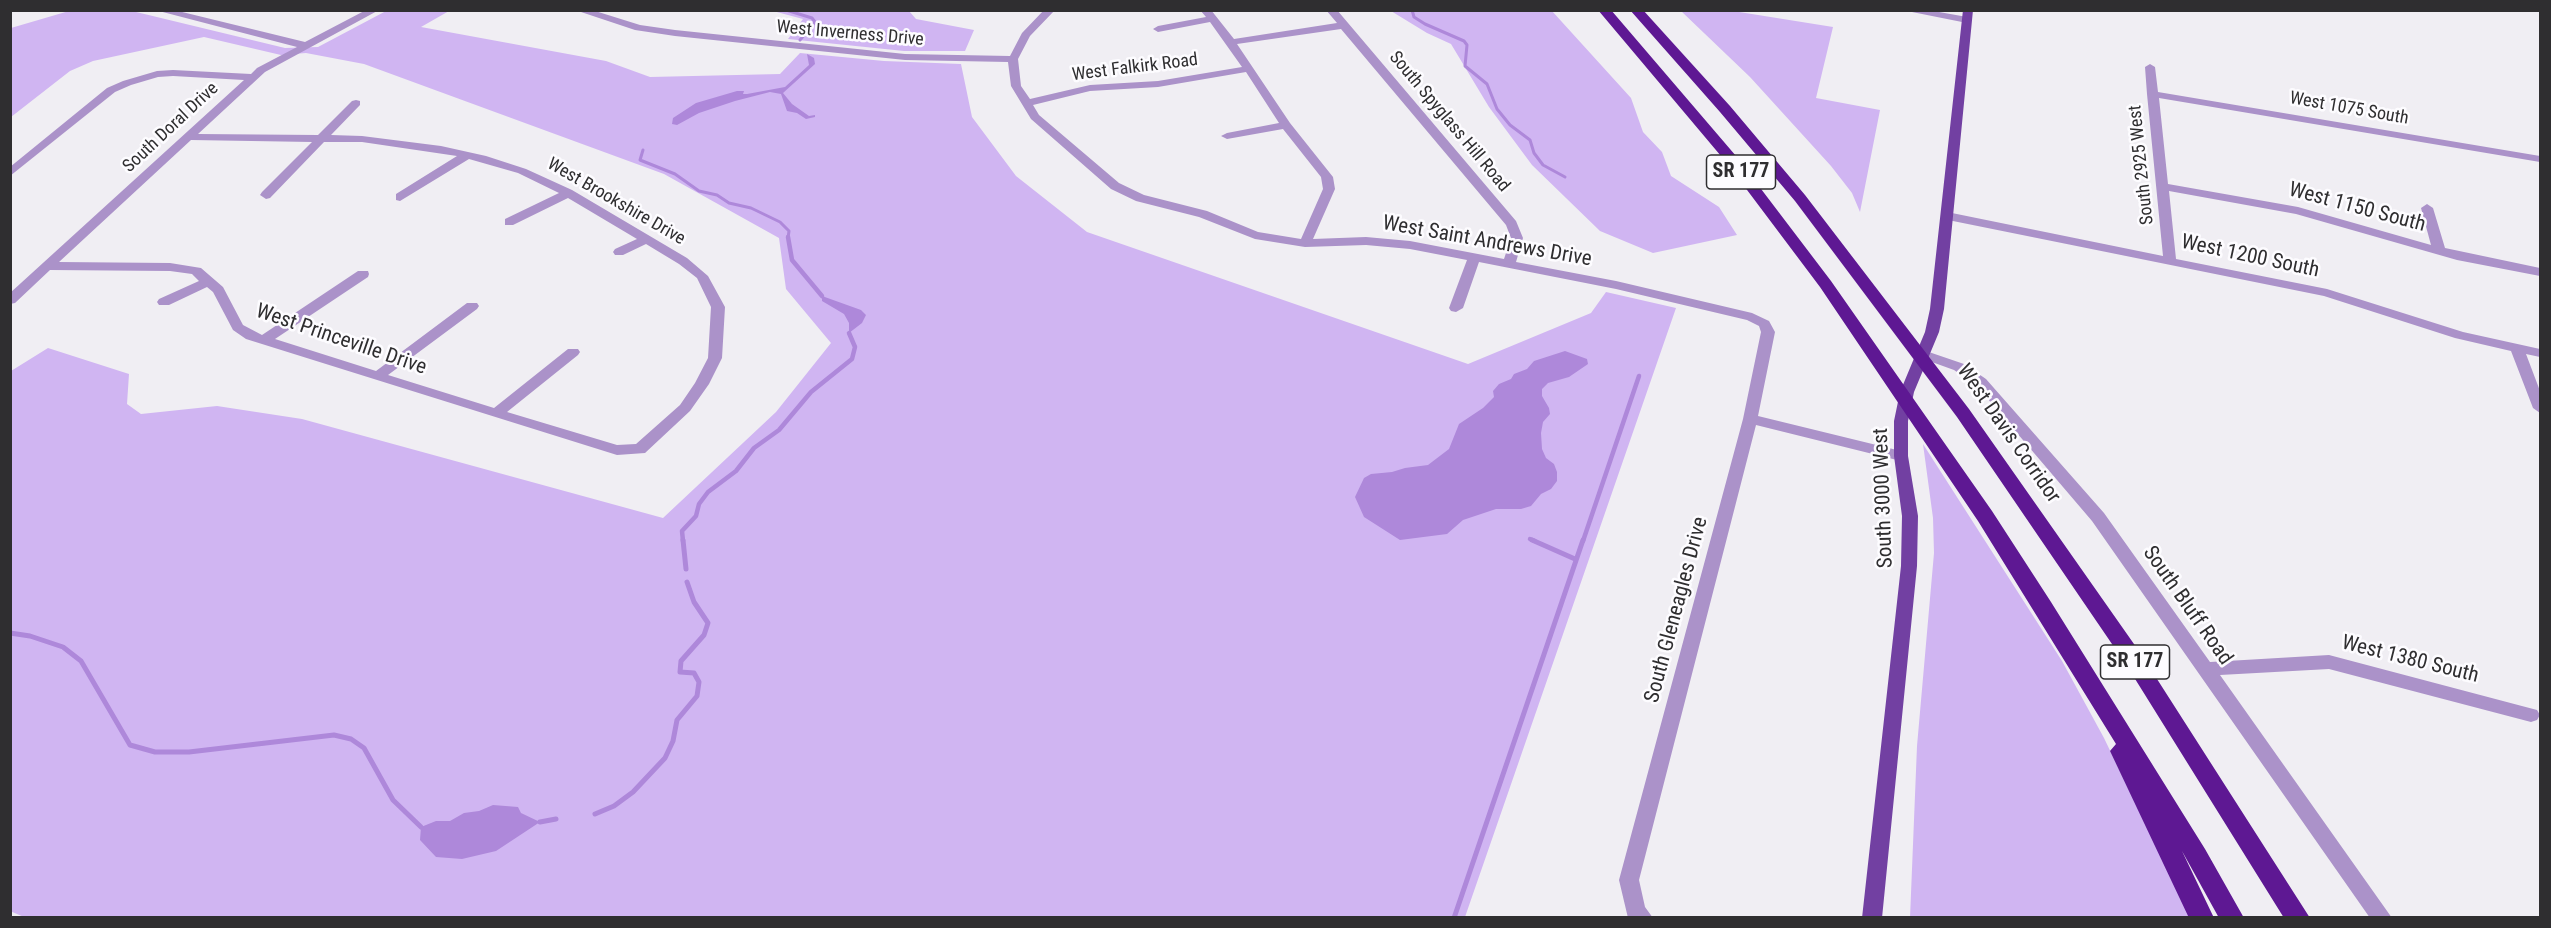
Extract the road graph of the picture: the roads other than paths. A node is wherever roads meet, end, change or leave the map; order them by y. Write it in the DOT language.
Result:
graph roads {
  1 [pos="160,10"];
  2 [pos="374,10"];
  3 [pos="580,10"];
  4 [pos="1050,10"];
  5 [pos="1331,10"];
  6 [pos="1604,10"];
  7 [pos="1636,10"];
  8 [pos="1907,10"];
  9 [pos="1208,15"];
  10 [pos="1967,15"];
  11 [pos="1345,26"];
  12 [pos="1158,29"];
  13 [pos="1231,42"];
  14 [pos="307,46"];
  15 [pos="1013,59"];
  16 [pos="2150,67"];
  17 [pos="1248,69"];
  18 [pos="252,77"];
  19 [pos="2152,94"];
  20 [pos="1028,103"];
  21 [pos="356,104"];
  22 [pos="1286,125"];
  23 [pos="1227,136"];
  24 [pos="188,137"];
  25 [pos="320,138"];
  26 [pos="467,155"];
  27 [pos="2541,159"];
  28 [pos="10,173"];
  29 [pos="2162,186"];
  30 [pos="568,193"];
  31 [pos="266,195"];
  32 [pos="400,197"];
  33 [pos="2427,208"];
  34 [pos="1947,216"];
  35 [pos="509,222"];
  36 [pos="647,239"];
  37 [pos="1305,243"];
  38 [pos="2439,251"];
  39 [pos="619,252"];
  40 [pos="1474,258"];
  41 [pos="2170,260"];
  42 [pos="1509,263"];
  43 [pos="48,266"];
  44 [pos="2541,272"];
  45 [pos="363,274"];
  46 [pos="209,281"];
  47 [pos="10,300"];
  48 [pos="164,302"];
  49 [pos="472,306"];
  50 [pos="1456,308"];
  51 [pos="1762,321"];
  52 [pos="264,340"];
  53 [pos="2517,349"];
  54 [pos="573,352"];
  55 [pos="2541,353"];
  56 [pos="1923,354"];
  57 [pos="378,376"];
  58 [pos="2541,408"];
  59 [pos="496,414"];
  60 [pos="1750,418"];
  61 [pos="640,449"];
  62 [pos="1901,456"];
  63 [pos="2204,669"];
  64 [pos="2097,691"];
  65 [pos="2157,699"];
  66 [pos="2531,715"];
  67 [pos="1639,915"];
  68 [pos="1872,918"];
  69 [pos="2202,918"];
  70 [pos="2232,918"];
  71 [pos="2298,918"];
  72 [pos="2311,918"];
  73 [pos="2382,918"];
  1 -- 14 [label="street"];
  2 -- 14 [label="street, South Doral Drive"];
  3 -- 15 [label="street, West Inverness Drive"];
  4 -- 15 [label="street"];
  5 -- 11 [label="street, South Spyglass Hill Road"];
  6 -- 64 [label="highway, SR 177"];
  7 -- 65 [label="highway, West Davis Corridor / SR 177"];
  8 -- 10 [label="street"];
  9 -- 12 [label="street"];
  9 -- 13 [label="street"];
  10 -- 34 [label="main road, South 3000 West"];
  11 -- 13 [label="street"];
  11 -- 42 [label="street, South Spyglass Hill Road"];
  13 -- 17 [label="street"];
  14 -- 18 [label="street, South Doral Drive"];
  15 -- 20 [label="street, West Saint Andrews Drive"];
  16 -- 19 [label="street, South 2925 West"];
  17 -- 20 [label="street, West Falkirk Road"];
  17 -- 22 [label="street"];
  18 -- 24 [label="street, South Doral Drive"];
  18 -- 28 [label="street"];
  19 -- 27 [label="street, West 1075 South"];
  19 -- 29 [label="street, South 2925 West"];
  20 -- 37 [label="street, West Saint Andrews Drive"];
  21 -- 25 [label="street"];
  22 -- 23 [label="street"];
  22 -- 37 [label="street"];
  24 -- 25 [label="street, West Brookshire Drive"];
  24 -- 43 [label="street, South Doral Drive"];
  25 -- 26 [label="street, West Brookshire Drive"];
  25 -- 31 [label="street"];
  26 -- 30 [label="street, West Brookshire Drive"];
  26 -- 32 [label="street"];
  29 -- 38 [label="street, West 1150 South"];
  29 -- 41 [label="street, South 2925 West"];
  30 -- 35 [label="street"];
  30 -- 36 [label="street, West Brookshire Drive"];
  33 -- 38 [label="street"];
  34 -- 41 [label="street, West 1200 South"];
  34 -- 56 [label="main road, South 3000 West"];
  36 -- 39 [label="street"];
  36 -- 61 [label="street, West Brookshire Drive"];
  37 -- 40 [label="street, West Saint Andrews Drive"];
  38 -- 44 [label="street, West 1150 South"];
  40 -- 42 [label="street, West Saint Andrews Drive"];
  40 -- 50 [label="street"];
  41 -- 53 [label="street, West 1200 South"];
  42 -- 51 [label="street, West Saint Andrews Drive"];
  43 -- 46 [label="street"];
  43 -- 47 [label="street, South Doral Drive"];
  45 -- 52 [label="street"];
  46 -- 48 [label="street"];
  46 -- 52 [label="street, West Princeville Drive"];
  49 -- 57 [label="street"];
  51 -- 60 [label="street, South Gleneagles Drive"];
  52 -- 57 [label="street, West Princeville Drive"];
  53 -- 55 [label="street, West 1200 South"];
  53 -- 58 [label="street"];
  54 -- 59 [label="street"];
  56 -- 62 [label="main road, South 3000 West"];
  56 -- 63 [label="street, South Bluff Road"];
  57 -- 59 [label="street, West Princeville Drive"];
  59 -- 61 [label="street, West Princeville Drive"];
  60 -- 62 [label="street"];
  60 -- 67 [label="street, South Gleneagles Drive"];
  62 -- 68 [label="main road, South 3000 West"];
  63 -- 66 [label="street, West 1380 South"];
  63 -- 73 [label="street, South Bluff Road"];
  64 -- 69 [label="highway"];
  64 -- 70 [label="highway, SR 177"];
  65 -- 71 [label="highway, West Davis Corridor / SR 177"];
  65 -- 72 [label="highway"];
}
